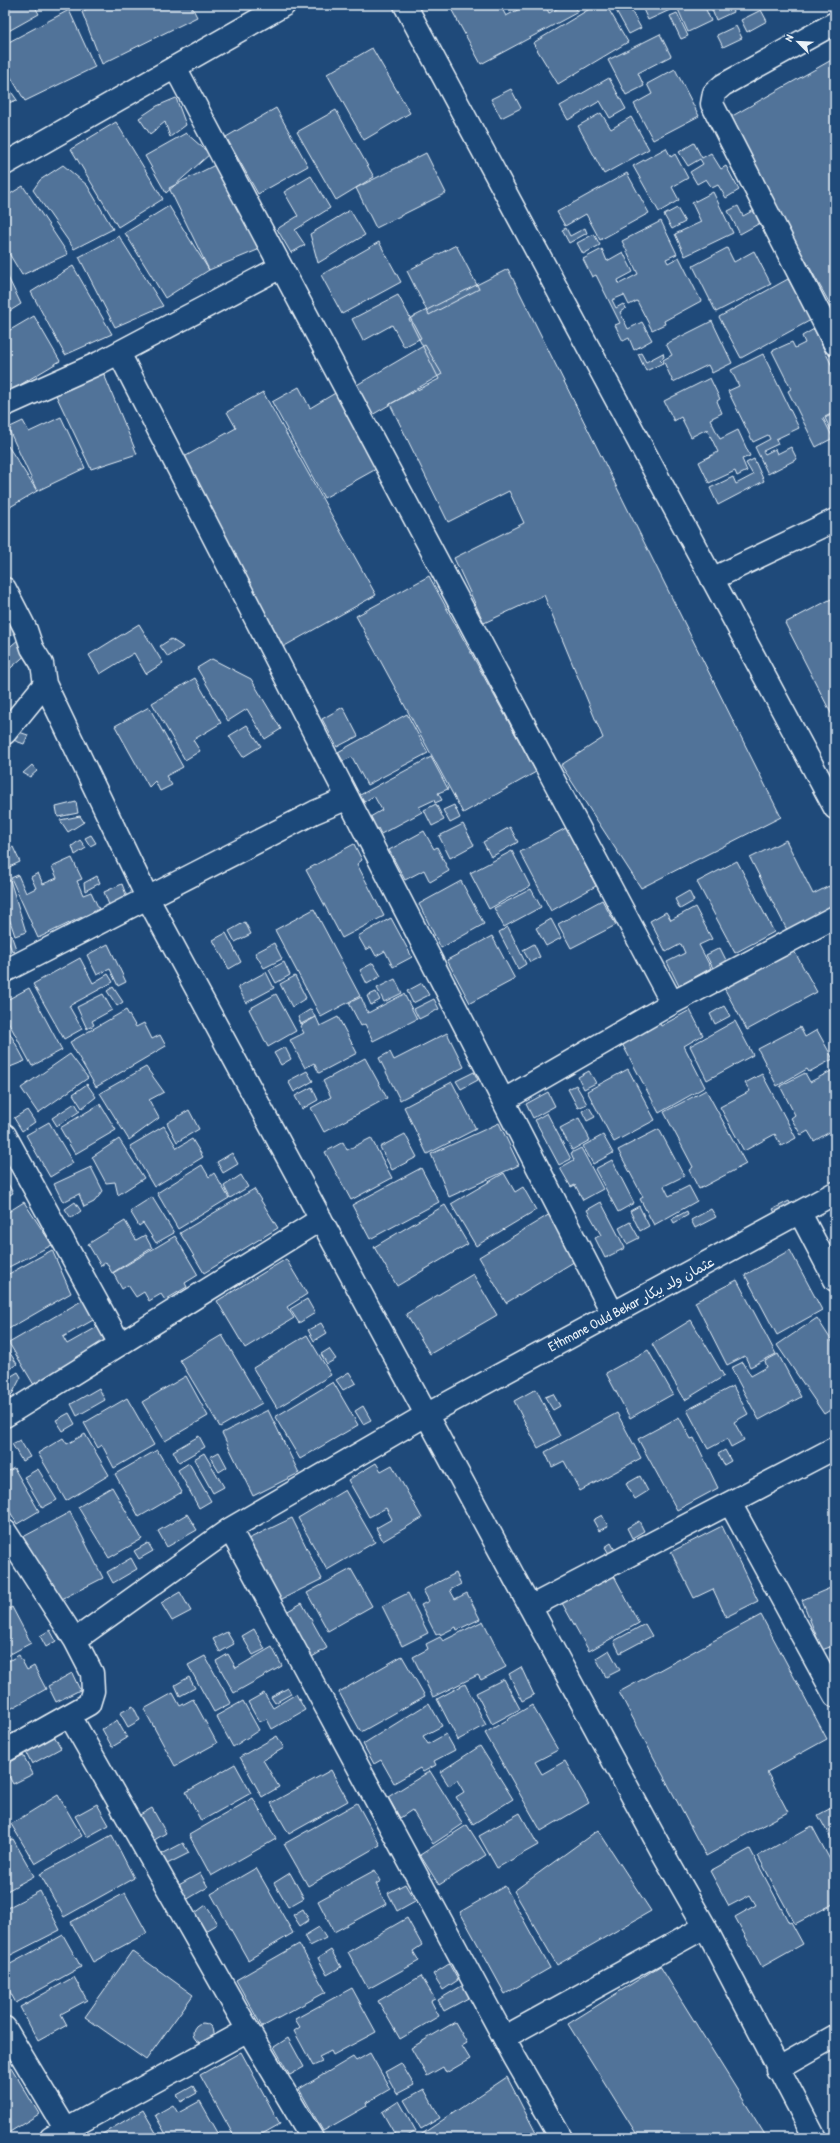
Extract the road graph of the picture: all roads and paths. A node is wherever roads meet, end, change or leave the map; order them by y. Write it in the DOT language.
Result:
graph roads {
  1 [pos="284,5"];
  2 [pos="405,5"];
  3 [pos="835,23"];
  4 [pos="175,67"];
  5 [pos="5,164"];
  6 [pos="281,267"];
  7 [pos="835,344"];
  8 [pos="119,353"];
  9 [pos="5,405"];
  10 [pos="835,520"];
  11 [pos="712,579"];
  12 [pos="5,589"];
  13 [pos="45,684"];
  14 [pos="5,733"];
  15 [pos="348,798"];
  16 [pos="835,808"];
  17 [pos="148,899"];
  18 [pos="835,917"];
  19 [pos="5,971"];
  20 [pos="672,1003"];
  21 [pos="504,1100"];
  22 [pos="5,1135"];
  23 [pos="835,1193"];
  24 [pos="800,1212"];
  25 [pos="321,1219"];
  26 [pos="835,1280"];
  27 [pos="613,1314"];
  28 [pos="120,1344"];
  29 [pos="426,1415"];
  30 [pos="5,1416"];
  31 [pos="835,1448"];
  32 [pos="730,1503"];
  33 [pos="230,1530"];
  34 [pos="5,1531"];
  35 [pos="530,1607"];
  36 [pos="75,1640"];
  37 [pos="835,1696"];
  38 [pos="70,1716"];
  39 [pos="5,1751"];
  40 [pos="705,1927"];
  41 [pos="5,2028"];
  42 [pos="248,2030"];
  43 [pos="505,2036"];
  44 [pos="835,2036"];
  45 [pos="777,2069"];
  46 [pos="63,2135"];
  47 [pos="312,2138"];
  48 [pos="561,2138"];
  49 [pos="815,2138"];
  1 -- 4 [label="street"];
  2 -- 11 [label="street"];
  3 -- 7 [label="street"];
  4 -- 5 [label="street"];
  4 -- 6 [label="street"];
  6 -- 8 [label="street"];
  6 -- 20 [label="street"];
  8 -- 9 [label="street"];
  8 -- 15 [label="street"];
  10 -- 11 [label="street"];
  11 -- 16 [label="street"];
  12 -- 13 [label="street"];
  13 -- 14 [label="street"];
  13 -- 17 [label="street"];
  15 -- 17 [label="street"];
  15 -- 21 [label="street"];
  17 -- 19 [label="street"];
  17 -- 25 [label="street"];
  18 -- 20 [label="street"];
  20 -- 21 [label="street"];
  21 -- 27 [label="street"];
  22 -- 28 [label="street"];
  23 -- 24 [label="street, Ethmane Ould Bekar عثمان ولد بيكار"];
  24 -- 26 [label="street"];
  24 -- 27 [label="street, Ethmane Ould Bekar عثمان ولد بيكار"];
  25 -- 28 [label="street"];
  25 -- 29 [label="street"];
  27 -- 29 [label="street, Ethmane Ould Bekar عثمان ولد بيكار"];
  28 -- 30 [label="street"];
  29 -- 33 [label="street, Ethmane Ould Bekar عثمان ولد بيكار"];
  29 -- 35 [label="street"];
  31 -- 32 [label="street"];
  32 -- 35 [label="street"];
  32 -- 37 [label="street"];
  33 -- 36 [label="street, Ethmane Ould Bekar عثمان ولد بيكار"];
  33 -- 43 [label="street"];
  34 -- 36 [label="street"];
  35 -- 40 [label="street"];
  36 -- 38 [label="street"];
  38 -- 39 [label="street"];
  38 -- 42 [label="street"];
  40 -- 43 [label="street"];
  40 -- 45 [label="street"];
  41 -- 46 [label="street"];
  42 -- 46 [label="street"];
  42 -- 47 [label="street"];
  43 -- 48 [label="street"];
  44 -- 45 [label="street"];
  45 -- 49 [label="street"];
}
